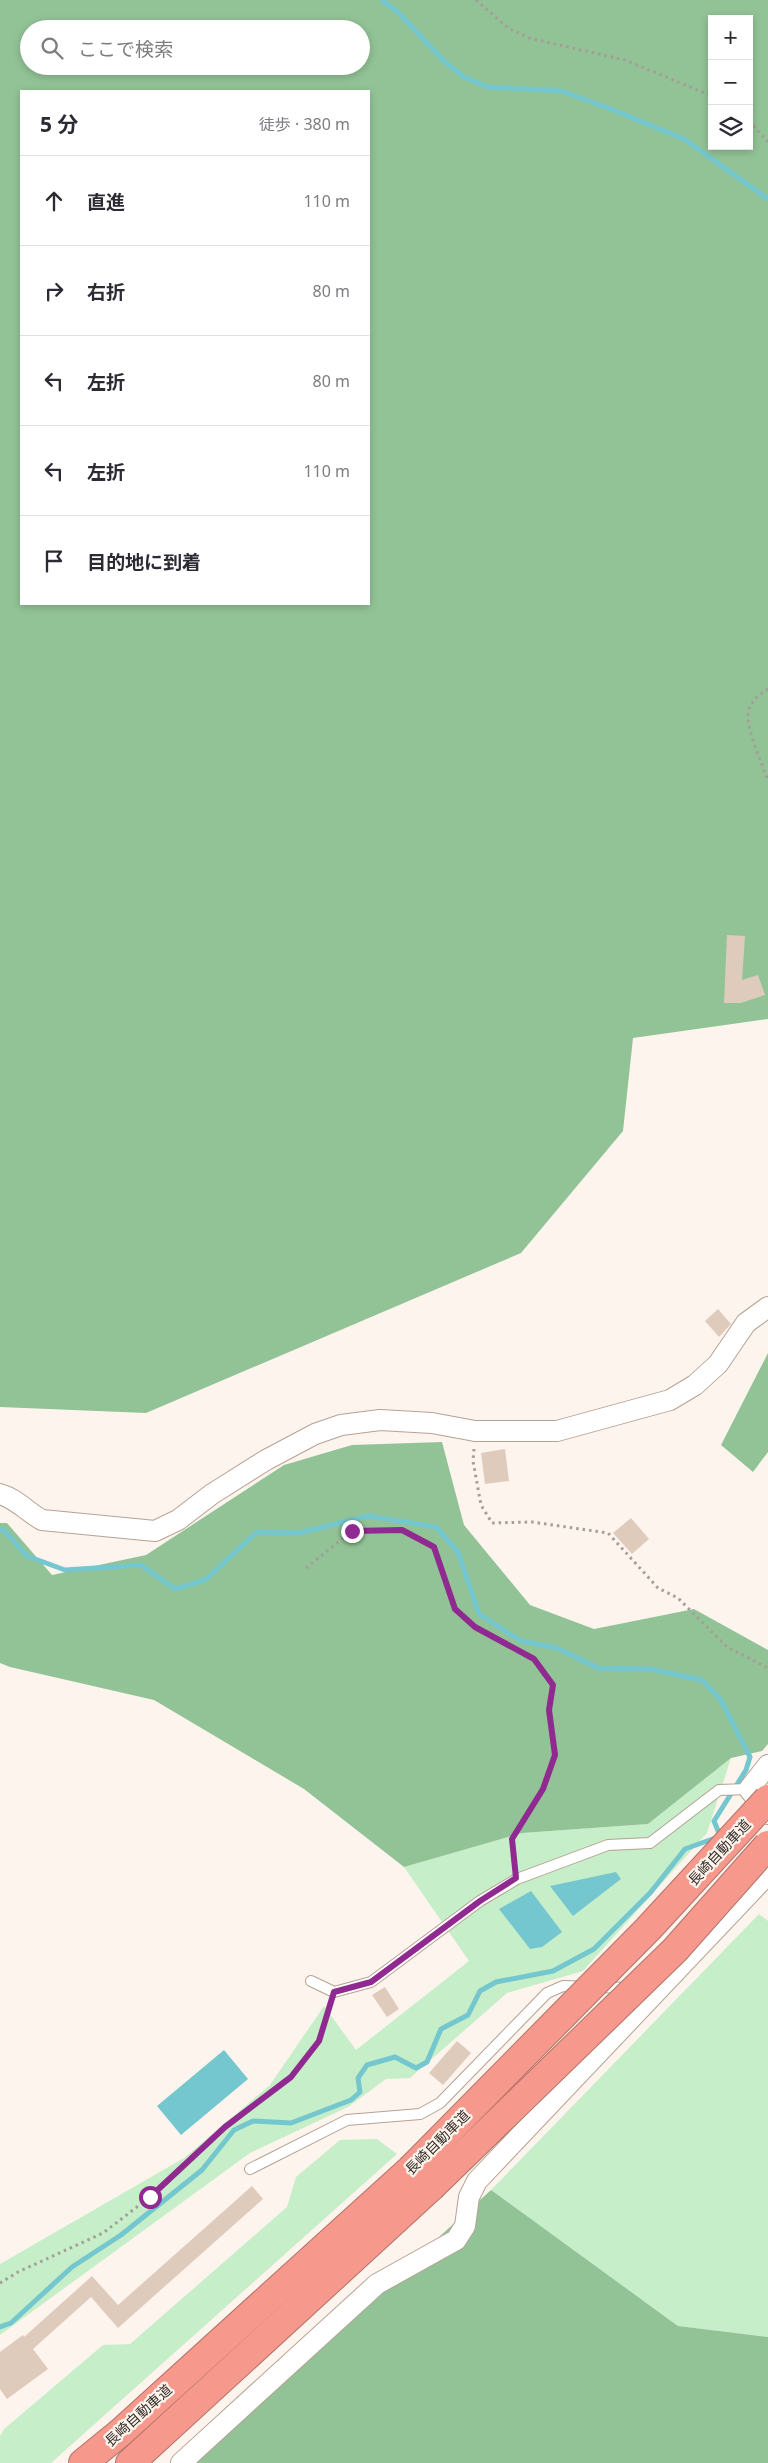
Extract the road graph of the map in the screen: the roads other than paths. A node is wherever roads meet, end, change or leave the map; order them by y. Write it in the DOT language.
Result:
graph roads {
  1 [pos="768,1307"];
  2 [pos="0,1494"];
  3 [pos="768,1765"];
  4 [pos="759,1794"];
  5 [pos="768,1814"];
  6 [pos="768,1845"];
  7 [pos="762,1881"];
  8 [pos="311,1980"];
  9 [pos="661,1989"];
  10 [pos="250,2169"];
  11 [pos="83,2463"];
  12 [pos="130,2463"];
  13 [pos="181,2463"];
  1 -- 2 [label="street"];
  3 -- 4 [label="street"];
  4 -- 5 [label="street"];
  4 -- 8 [label="lane"];
  4 -- 11 [label="highway, 長崎自動車道, bridge"];
  6 -- 12 [label="highway, 長崎自動車道, bridge"];
  7 -- 9 [label="street"];
  9 -- 10 [label="lane"];
  9 -- 13 [label="street"];
}
